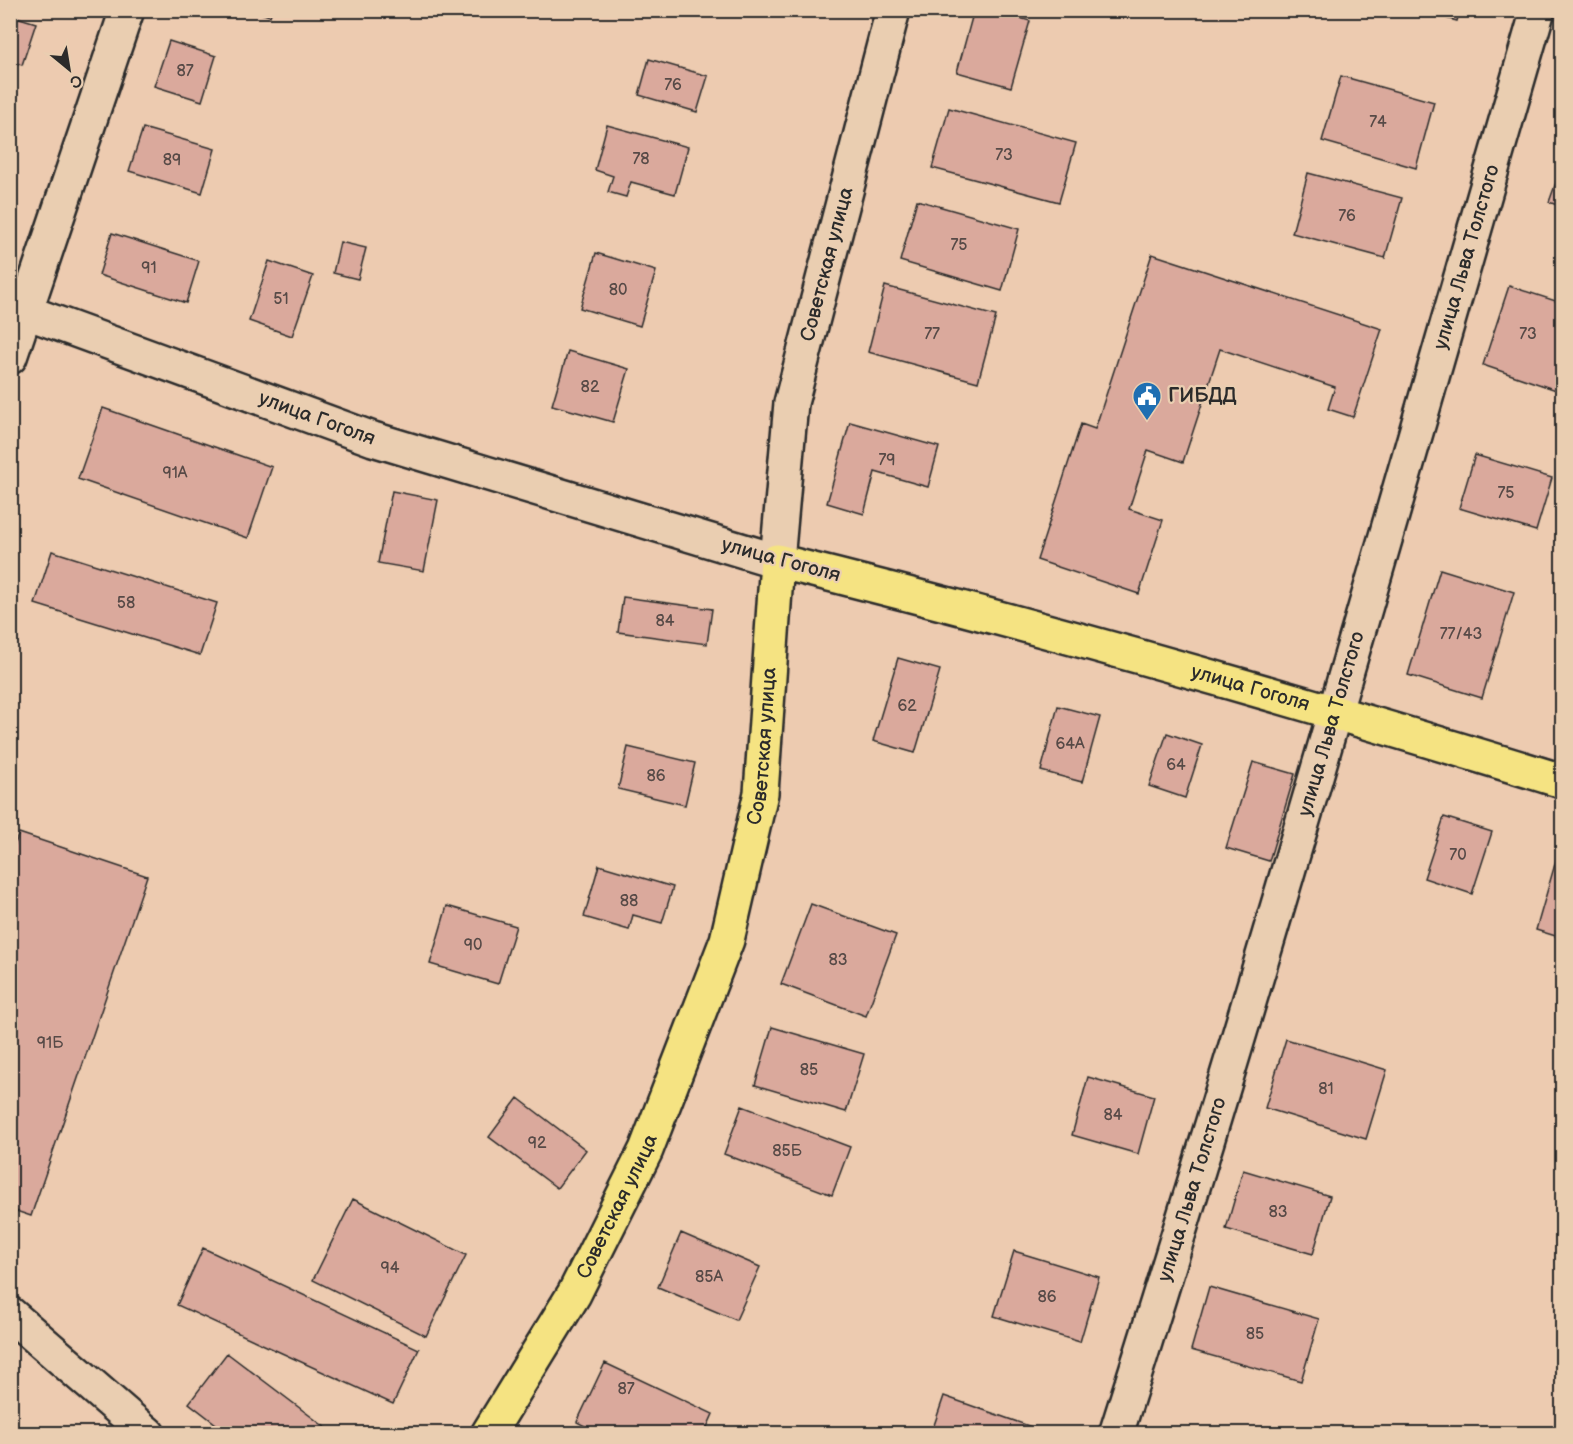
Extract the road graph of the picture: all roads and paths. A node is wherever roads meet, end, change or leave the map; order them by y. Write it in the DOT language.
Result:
graph roads {
  1 [pos="127,10"];
  2 [pos="893,10"];
  3 [pos="1538,10"];
  4 [pos="18,308"];
  5 [pos="10,357"];
  6 [pos="777,561"];
  7 [pos="1335,711"];
  8 [pos="1563,781"];
  9 [pos="10,1314"];
  10 [pos="148,1434"];
  11 [pos="488,1434"];
  12 [pos="1116,1434"];
  1 -- 4 [label="street"];
  2 -- 6 [label="street, Советская улица"];
  3 -- 7 [label="street, улица Льва Толстого"];
  4 -- 5 [label="street"];
  4 -- 6 [label="street, улица Гоголя"];
  6 -- 7 [label="main road, улица Гоголя"];
  6 -- 11 [label="main road, Советская улица"];
  7 -- 8 [label="main road, улица Гоголя"];
  7 -- 12 [label="street, улица Льва Толстого"];
  9 -- 10 [label="street"];
}
